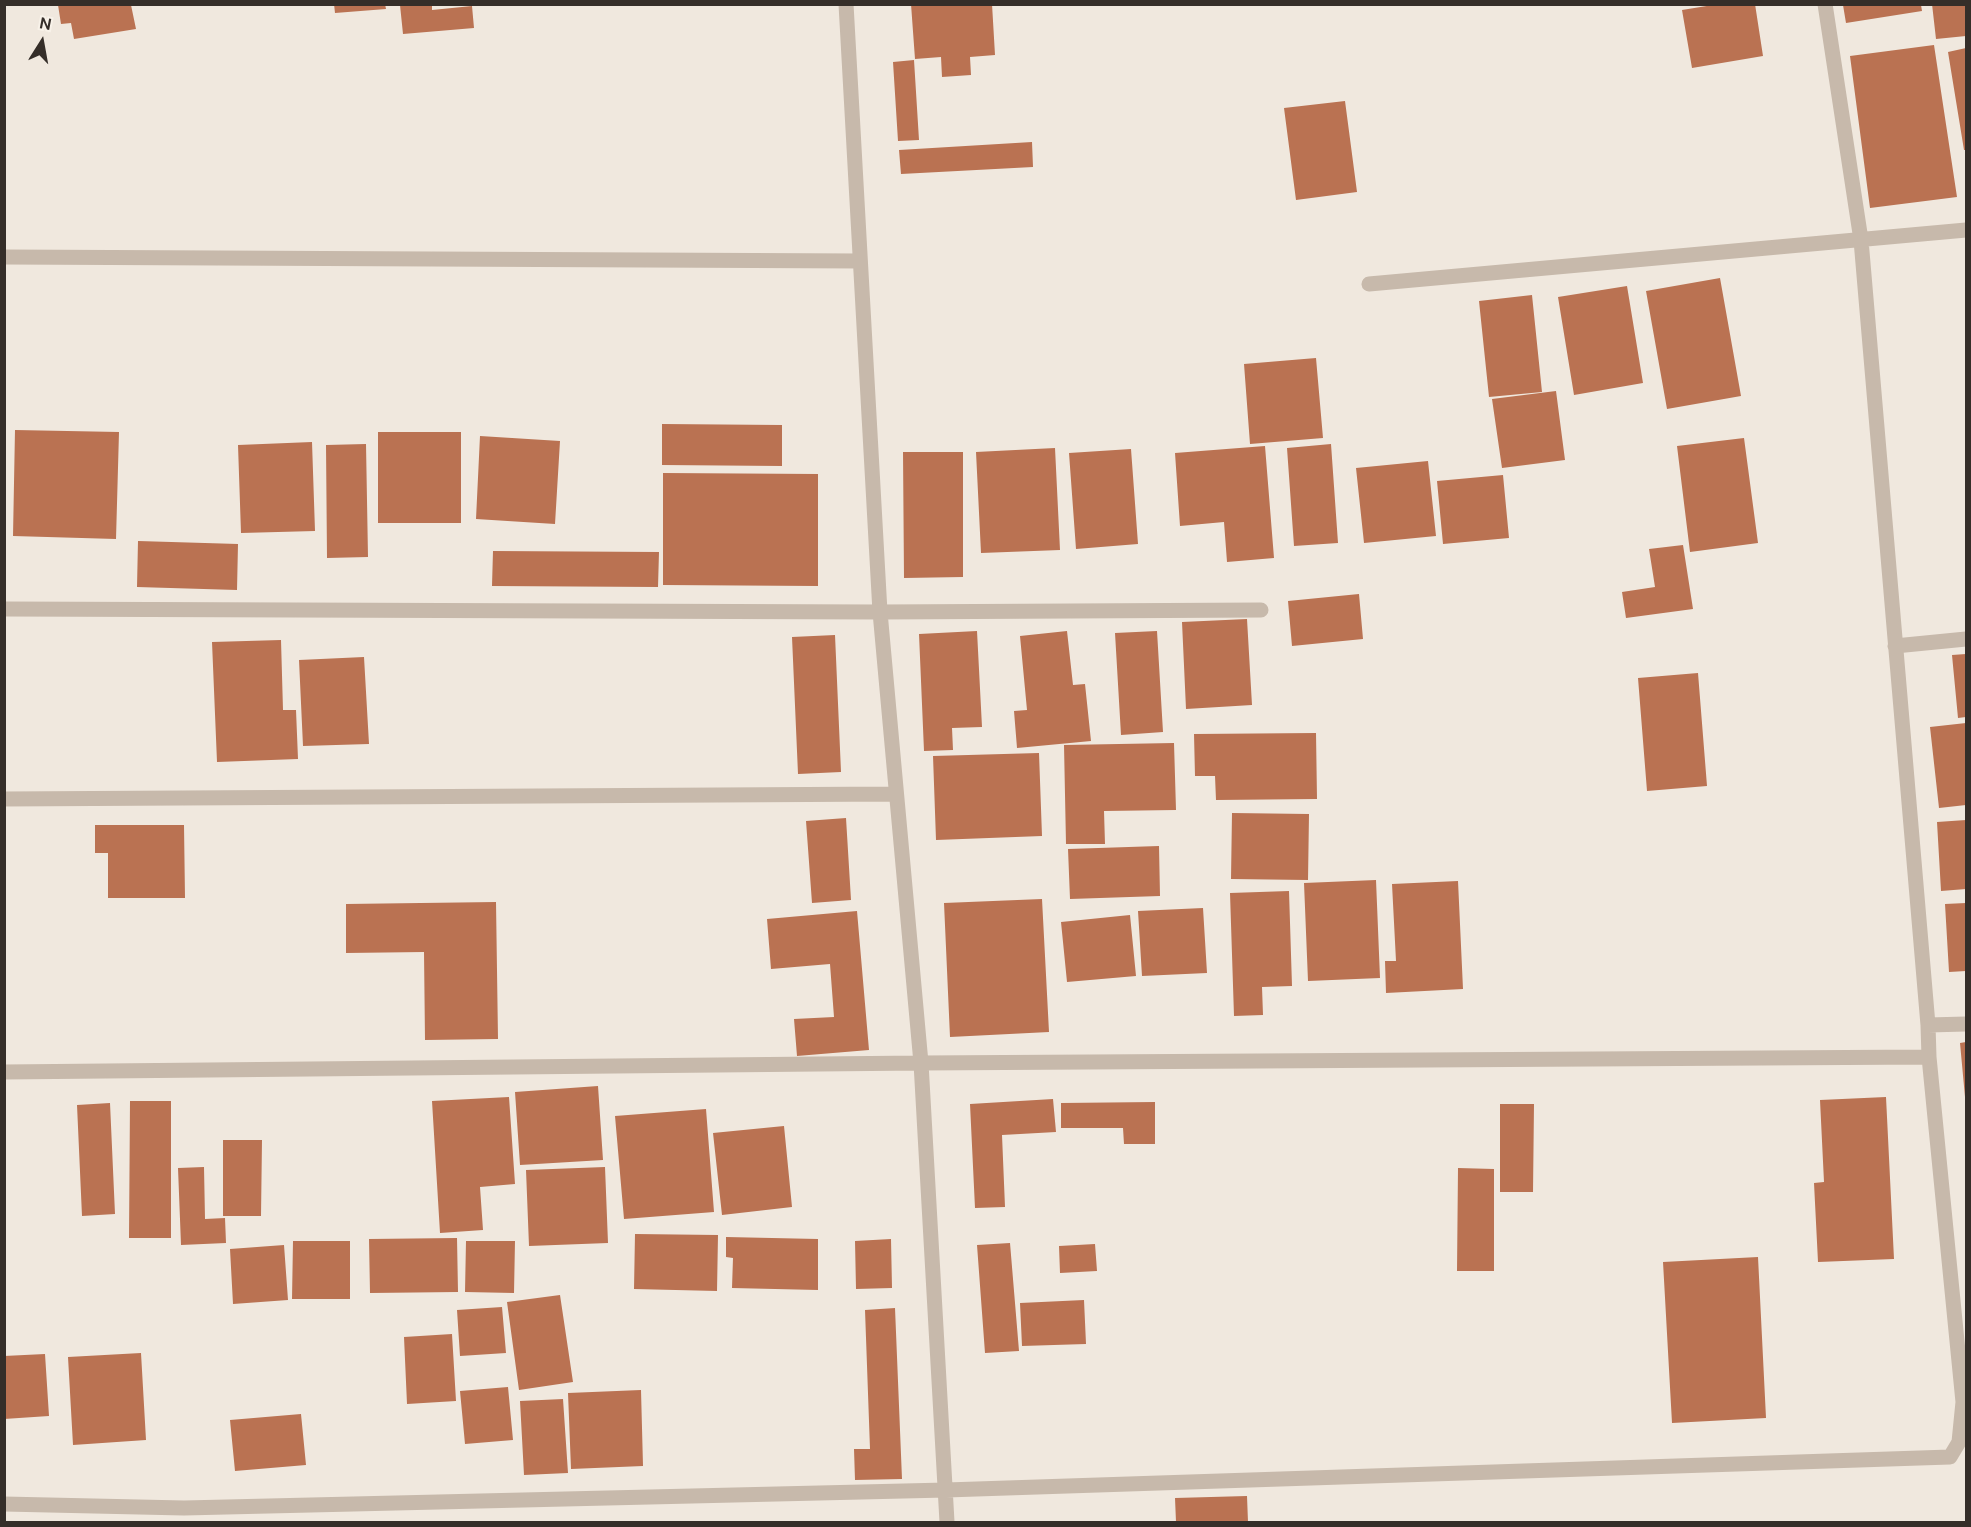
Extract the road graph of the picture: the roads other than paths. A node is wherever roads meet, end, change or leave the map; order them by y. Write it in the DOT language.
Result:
graph roads {
  1 [pos="846,4"];
  2 [pos="1825,4"];
  3 [pos="1966,230"];
  4 [pos="1861,240"];
  5 [pos="4,257"];
  6 [pos="860,261"];
  7 [pos="1369,284"];
  8 [pos="4,609"];
  9 [pos="1261,610"];
  10 [pos="880,612"];
  11 [pos="1966,639"];
  12 [pos="1895,646"];
  13 [pos="896,794"];
  14 [pos="4,799"];
  15 [pos="1966,1024"];
  16 [pos="1928,1025"];
  17 [pos="1929,1058"];
  18 [pos="921,1063"];
  19 [pos="4,1072"];
  20 [pos="1965,1402"];
  21 [pos="946,1490"];
  22 [pos="4,1504"];
  23 [pos="947,1522"];
  1 -- 6 [label="street"];
  2 -- 4 [label="street"];
  3 -- 4 [label="street"];
  4 -- 7 [label="street"];
  4 -- 12 [label="street"];
  5 -- 6 [label="street"];
  6 -- 10 [label="street"];
  8 -- 10 [label="street"];
  9 -- 10 [label="street"];
  10 -- 13 [label="street"];
  11 -- 12 [label="street"];
  12 -- 16 [label="street"];
  13 -- 14 [label="street"];
  13 -- 18 [label="street"];
  15 -- 16 [label="street"];
  16 -- 17 [label="street"];
  17 -- 18 [label="street"];
  17 -- 20 [label="street"];
  18 -- 19 [label="street"];
  18 -- 21 [label="street"];
  20 -- 21 [label="street"];
  21 -- 22 [label="street"];
  21 -- 23 [label="street"];
}
